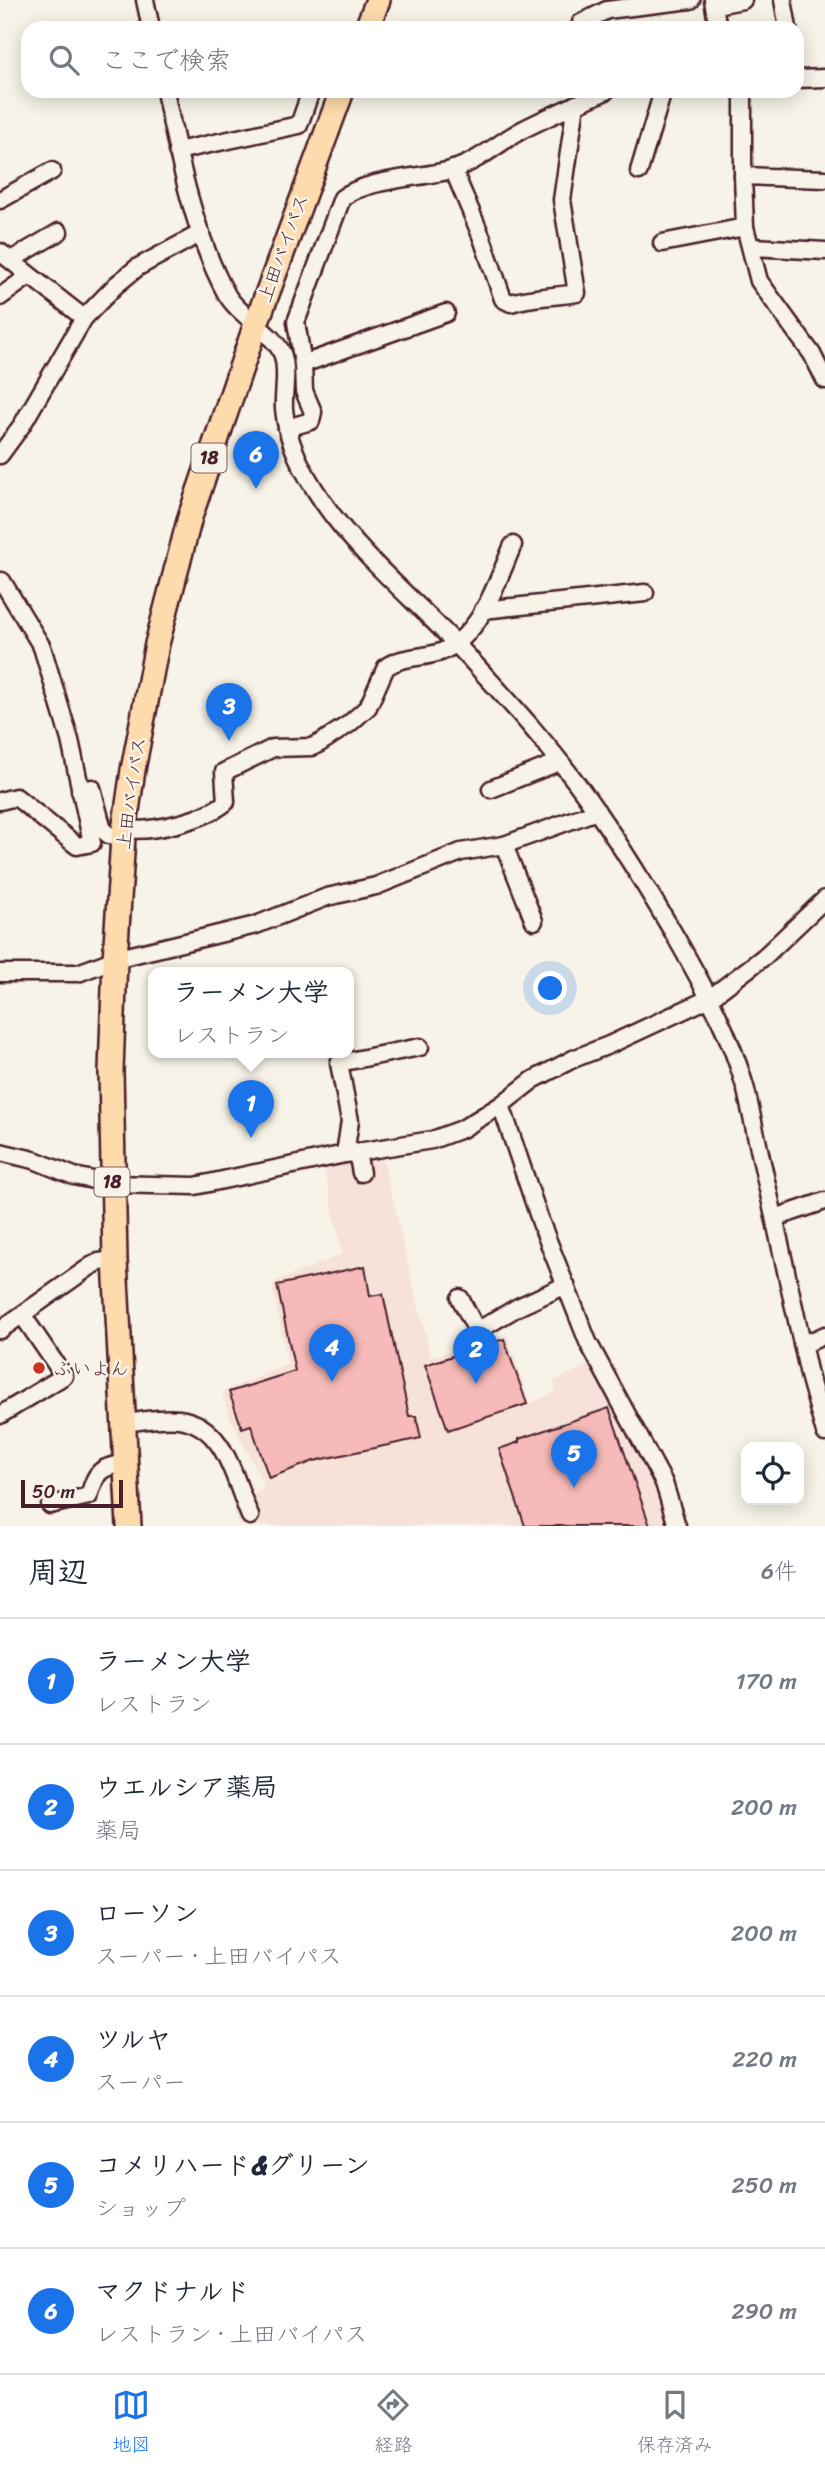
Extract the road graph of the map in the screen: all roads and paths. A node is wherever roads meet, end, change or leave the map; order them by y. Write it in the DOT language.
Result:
graph roads {
  1 [pos="145,0"];
  2 [pos="378,0"];
  3 [pos="691,0"];
  4 [pos="743,0"];
  5 [pos="783,0"];
  6 [pos="714,3"];
  7 [pos="150,21"];
  8 [pos="370,21"];
  9 [pos="585,21"];
  10 [pos="717,21"];
  11 [pos="787,21"];
  12 [pos="825,78"];
  13 [pos="804,79"];
  14 [pos="166,98"];
  15 [pos="308,98"];
  16 [pos="339,98"];
  17 [pos="585,98"];
  18 [pos="661,98"];
  19 [pos="743,98"];
  20 [pos="299,125"];
  21 [pos="326,131"];
  22 [pos="177,151"];
  23 [pos="453,169"];
  24 [pos="52,171"];
  25 [pos="639,171"];
  26 [pos="743,176"];
  27 [pos="825,179"];
  28 [pos="0,200"];
  29 [pos="745,227"];
  30 [pos="59,232"];
  31 [pos="201,233"];
  32 [pos="662,243"];
  33 [pos="752,247"];
  34 [pos="825,251"];
  35 [pos="6,256"];
  36 [pos="29,276"];
  37 [pos="0,298"];
  38 [pos="446,313"];
  39 [pos="83,318"];
  40 [pos="256,324"];
  41 [pos="303,364"];
  42 [pos="825,380"];
  43 [pos="287,428"];
  44 [pos="0,455"];
  45 [pos="513,545"];
  46 [pos="0,582"];
  47 [pos="645,593"];
  48 [pos="483,610"];
  49 [pos="456,644"];
  50 [pos="559,762"];
  51 [pos="491,789"];
  52 [pos="80,791"];
  53 [pos="0,801"];
  54 [pos="597,811"];
  55 [pos="124,833"];
  56 [pos="504,845"];
  57 [pos="825,899"];
  58 [pos="534,921"];
  59 [pos="115,959"];
  60 [pos="0,973"];
  61 [pos="710,998"];
  62 [pos="420,1046"];
  63 [pos="501,1105"];
  64 [pos="0,1152"];
  65 [pos="351,1153"];
  66 [pos="361,1173"];
  67 [pos="112,1184"];
  68 [pos="825,1201"];
  69 [pos="775,1218"];
  70 [pos="115,1260"];
  71 [pos="566,1285"];
  72 [pos="460,1298"];
  73 [pos="23,1316"];
  74 [pos="0,1330"];
  75 [pos="825,1335"];
  76 [pos="803,1345"];
  77 [pos="0,1415"];
  78 [pos="124,1423"];
  79 [pos="825,1433"];
  80 [pos="126,1463"];
  81 [pos="50,1505"];
  82 [pos="250,1516"];
  83 [pos="129,1526"];
  84 [pos="677,1526"];
  1 -- 7 [label="street"];
  2 -- 8 [label="highway"];
  3 -- 9 [label="street"];
  4 -- 6 [label="street"];
  5 -- 11 [label="street"];
  6 -- 10 [label="street"];
  12 -- 13 [label="street"];
  14 -- 22 [label="street"];
  15 -- 20 [label="street"];
  16 -- 21 [label="highway, 上田バイパス / 18"];
  17 -- 23 [label="street"];
  17 -- 23 [label="street"];
  18 -- 25 [label="street"];
  19 -- 26 [label="street"];
  20 -- 21 [label="street"];
  20 -- 22 [label="street"];
  21 -- 40 [label="highway, 上田バイパス / 18"];
  22 -- 31 [label="street"];
  23 -- 41 [label="street"];
  24 -- 28 [label="street"];
  26 -- 27 [label="street"];
  26 -- 29 [label="street"];
  29 -- 32 [label="street"];
  29 -- 33 [label="street"];
  30 -- 35 [label="street"];
  31 -- 39 [label="street"];
  31 -- 40 [label="street"];
  33 -- 34 [label="street"];
  33 -- 42 [label="street"];
  35 -- 36 [label="street"];
  36 -- 37 [label="street"];
  36 -- 39 [label="street"];
  38 -- 41 [label="street"];
  39 -- 44 [label="street"];
  40 -- 43 [label="street"];
  40 -- 55 [label="highway, 上田バイパス / 18"];
  41 -- 43 [label="street"];
  43 -- 49 [label="street"];
  45 -- 48 [label="street"];
  46 -- 52 [label="street"];
  47 -- 48 [label="street"];
  48 -- 49 [label="street"];
  49 -- 50 [label="street"];
  49 -- 55 [label="street"];
  50 -- 51 [label="street"];
  50 -- 54 [label="street"];
  52 -- 53 [label="street"];
  52 -- 55 [label="street"];
  54 -- 56 [label="street"];
  54 -- 61 [label="street"];
  55 -- 59 [label="highway, 上田バイパス / 18"];
  56 -- 58 [label="street"];
  56 -- 59 [label="street"];
  57 -- 61 [label="street"];
  59 -- 60 [label="street"];
  59 -- 67 [label="highway, 上田バイパス / 18"];
  61 -- 63 [label="street"];
  61 -- 69 [label="street"];
  62 -- 65 [label="street"];
  63 -- 65 [label="street"];
  63 -- 71 [label="street"];
  64 -- 67 [label="street"];
  65 -- 66 [label="street"];
  65 -- 67 [label="street"];
  67 -- 70 [label="highway, 上田バイパス / 18"];
  68 -- 69 [label="street"];
  69 -- 76 [label="street"];
  70 -- 73 [label="street"];
  70 -- 78 [label="highway, 上田バイパス / 18"];
  71 -- 72 [label="street"];
  71 -- 84 [label="street"];
  73 -- 74 [label="street"];
  73 -- 77 [label="street"];
  75 -- 76 [label="street"];
  76 -- 79 [label="street"];
  78 -- 80 [label="highway, 上田バイパス / 18"];
  78 -- 82 [label="street"];
  80 -- 81 [label="street"];
  80 -- 83 [label="highway, 上田バイパス / 18"];
}
